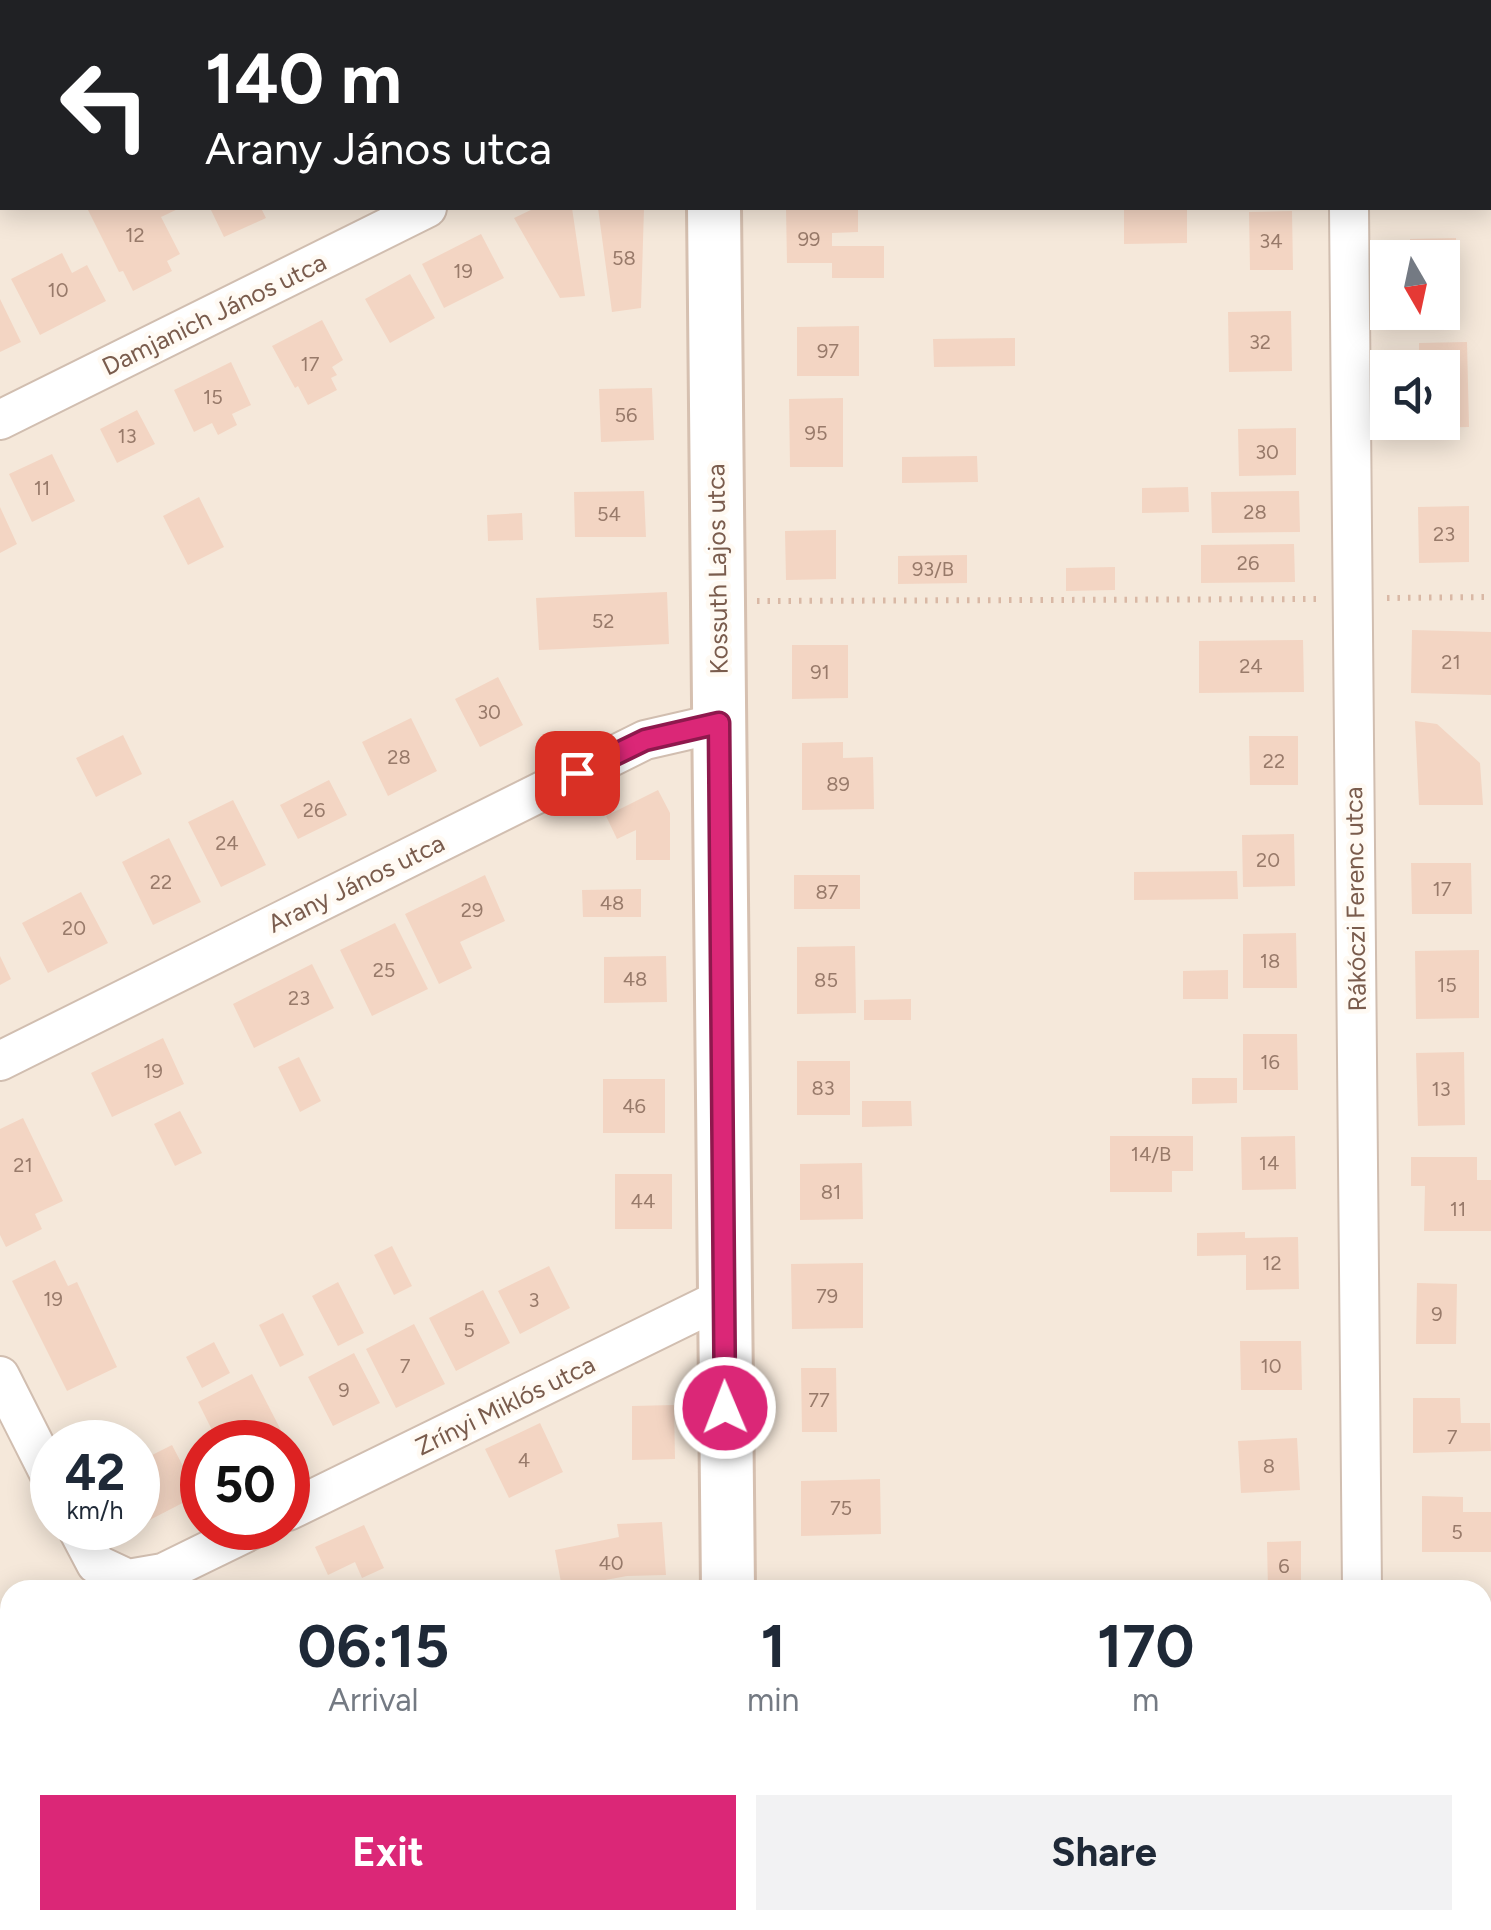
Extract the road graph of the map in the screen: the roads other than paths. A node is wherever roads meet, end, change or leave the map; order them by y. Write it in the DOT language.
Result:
graph roads {
  1 [pos="424,210"];
  2 [pos="714,210"];
  3 [pos="1348,210"];
  4 [pos="0,420"];
  5 [pos="719,723"];
  6 [pos="0,1060"];
  7 [pos="723,1298"];
  8 [pos="0,1376"];
  9 [pos="30,1435"];
  10 [pos="310,1501"];
  11 [pos="89,1550"];
  12 [pos="208,1550"];
  13 [pos="728,1580"];
  14 [pos="1362,1580"];
  1 -- 4 [label="street, Damjanich János utca"];
  2 -- 5 [label="main road, Kossuth Lajos utca"];
  3 -- 14 [label="street, Rákóczi Ferenc utca"];
  5 -- 6 [label="street, Arany János utca"];
  5 -- 7 [label="main road, Kossuth Lajos utca"];
  7 -- 10 [label="street, Zrínyi Miklós utca"];
  7 -- 13 [label="main road, Kossuth Lajos utca"];
  8 -- 9 [label="street"];
  11 -- 12 [label="street"];
}
